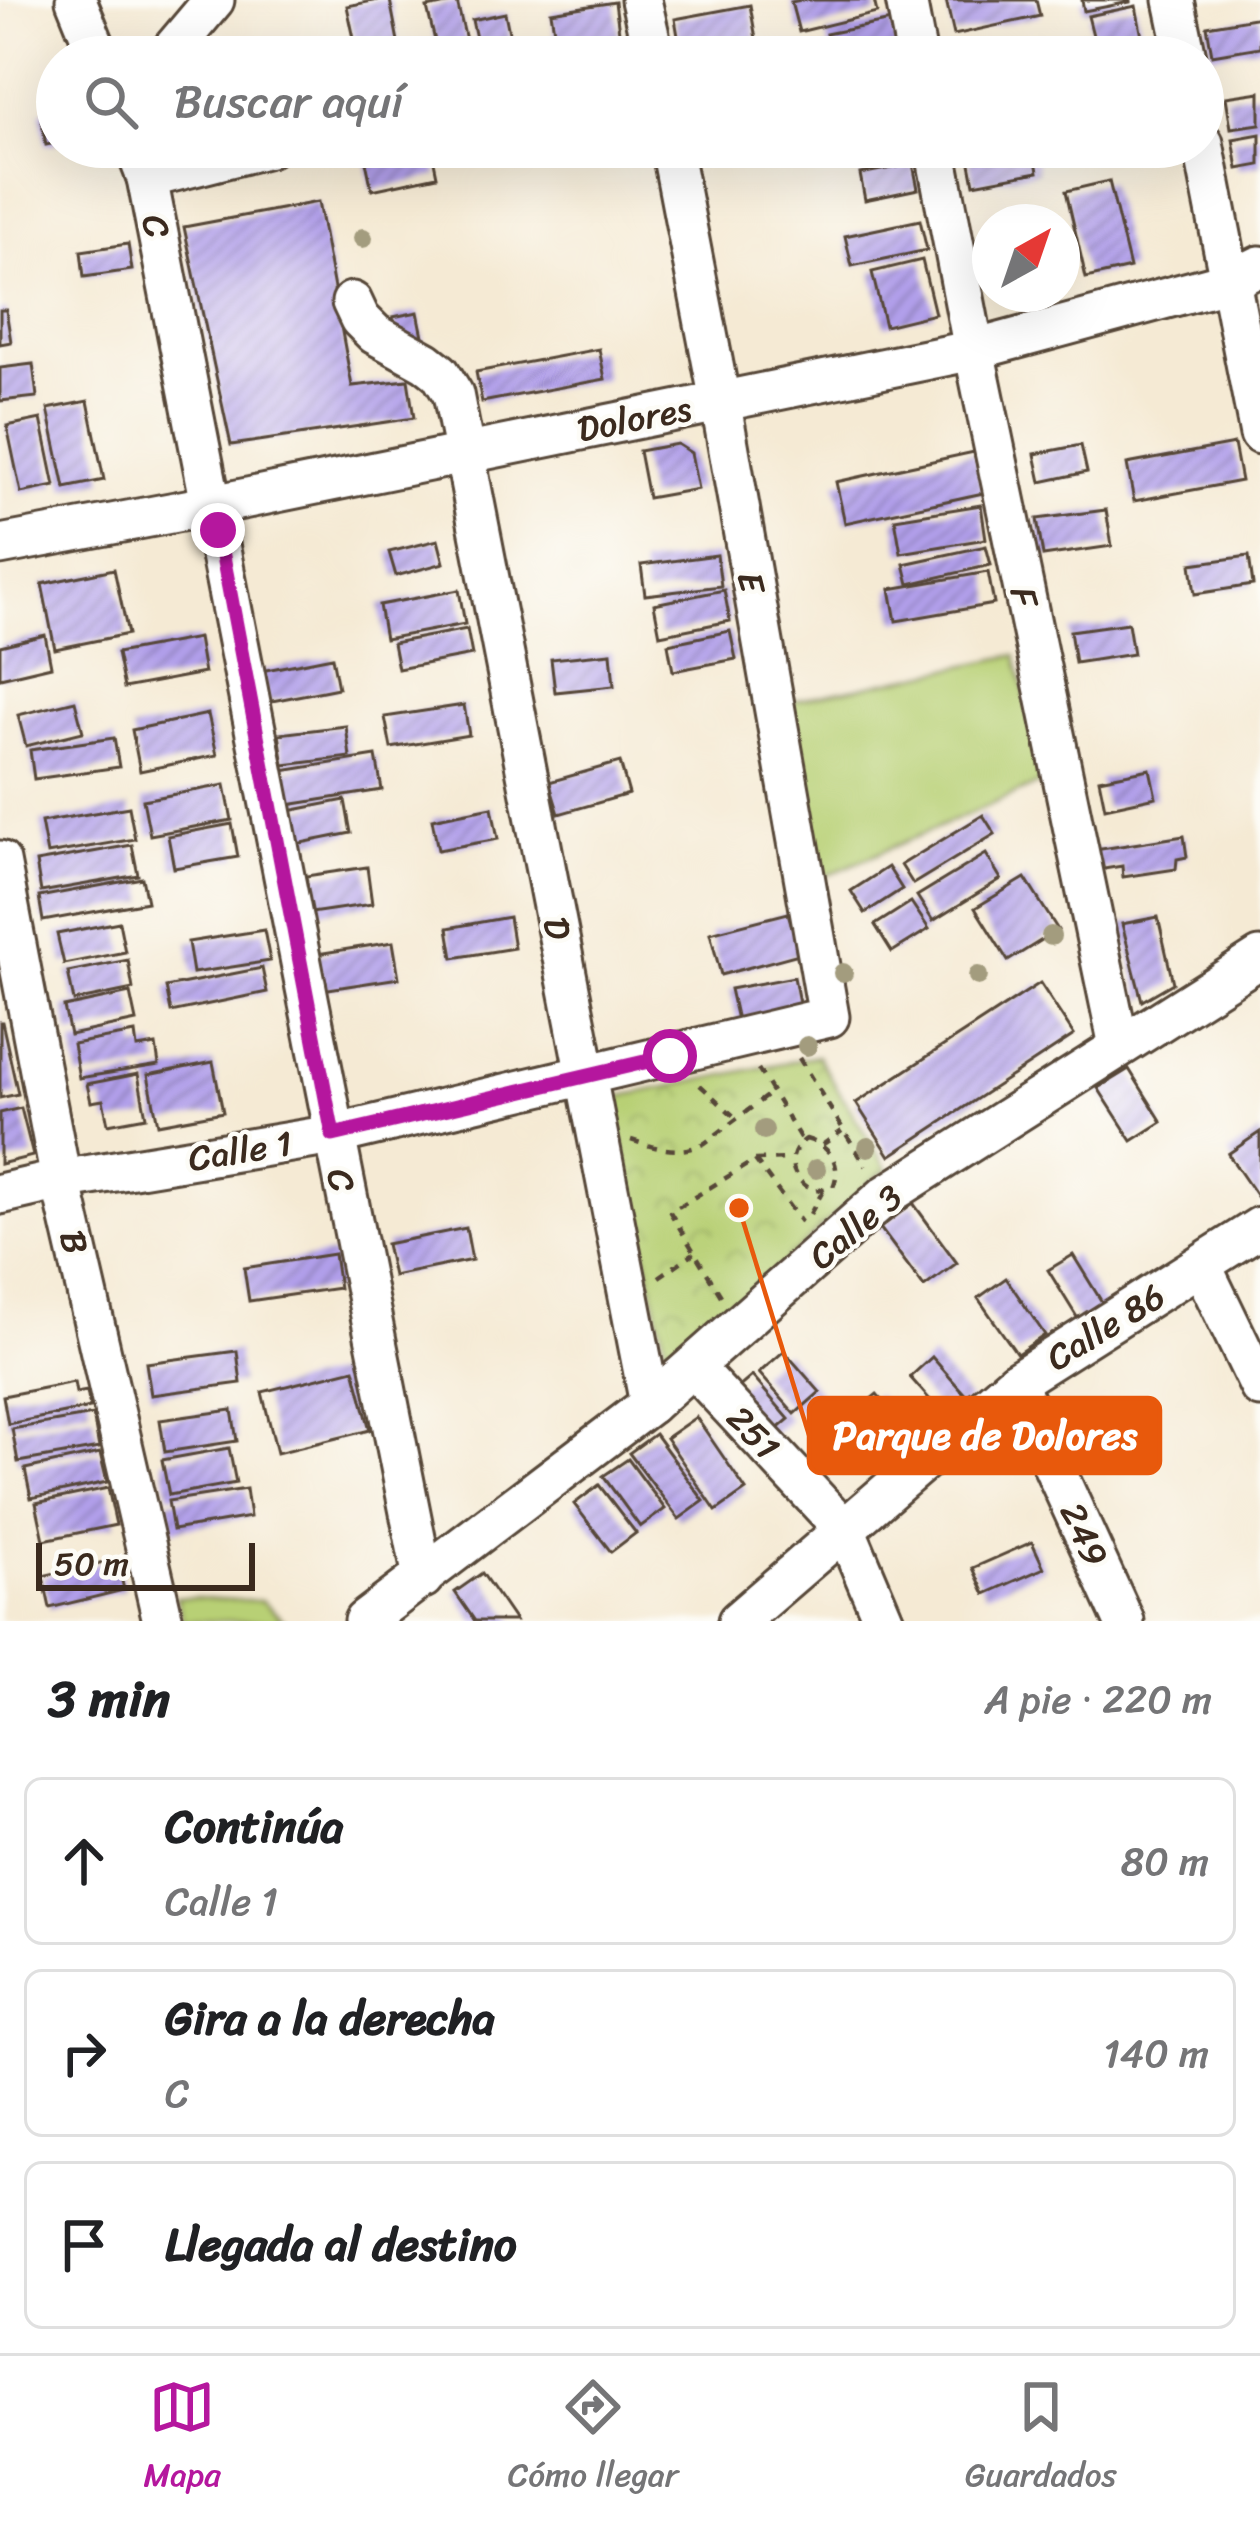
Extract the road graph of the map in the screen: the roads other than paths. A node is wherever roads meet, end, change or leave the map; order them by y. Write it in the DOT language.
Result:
graph roads {
  1 [pos="76,0"];
  2 [pos="214,0"];
  3 [pos="641,0"];
  4 [pos="906,0"];
  5 [pos="1174,0"];
  6 [pos="91,36"];
  7 [pos="184,36"];
  8 [pos="649,36"];
  9 [pos="913,36"];
  10 [pos="1182,36"];
  11 [pos="142,168"];
  12 [pos="675,168"];
  13 [pos="939,168"];
  14 [pos="1211,168"];
  15 [pos="1245,273"];
  16 [pos="352,302"];
  17 [pos="974,350"];
  18 [pos="720,401"];
  19 [pos="1260,434"];
  20 [pos="466,452"];
  21 [pos="213,505"];
  22 [pos="0,545"];
  23 [pos="0,861"];
  24 [pos="1260,958"];
  25 [pos="829,1017"];
  26 [pos="1119,1046"];
  27 [pos="586,1076"];
  28 [pos="333,1135"];
  29 [pos="61,1180"];
  30 [pos="0,1194"];
  31 [pos="1260,1227"];
  32 [pos="1202,1265"];
  33 [pos="694,1368"];
  34 [pos="1015,1382"];
  35 [pos="1260,1387"];
  36 [pos="650,1404"];
  37 [pos="846,1531"];
  38 [pos="423,1578"];
  39 [pos="164,1621"];
  40 [pos="364,1621"];
  41 [pos="739,1621"];
  42 [pos="884,1621"];
  43 [pos="1124,1621"];
  1 -- 6 [label="street"];
  2 -- 7 [label="street"];
  3 -- 8 [label="street"];
  4 -- 9 [label="street"];
  5 -- 10 [label="street"];
  11 -- 21 [label="street, C"];
  12 -- 18 [label="street, E"];
  13 -- 17 [label="street, F"];
  14 -- 15 [label="street"];
  15 -- 17 [label="street, Dolores"];
  15 -- 19 [label="street"];
  16 -- 20 [label="street, D"];
  17 -- 18 [label="street, Dolores"];
  17 -- 26 [label="street, F"];
  18 -- 20 [label="street, Dolores"];
  18 -- 25 [label="street, E"];
  20 -- 21 [label="street, Dolores"];
  20 -- 27 [label="street, D"];
  21 -- 22 [label="street, Dolores"];
  21 -- 28 [label="street, C"];
  23 -- 29 [label="street, B"];
  24 -- 26 [label="street, Calle 3"];
  25 -- 27 [label="street, Calle 1"];
  26 -- 33 [label="street, Calle 3"];
  27 -- 28 [label="street, Calle 1"];
  27 -- 36 [label="street, D"];
  28 -- 29 [label="street, Calle 1"];
  28 -- 38 [label="street, C"];
  29 -- 30 [label="street, Calle 1"];
  29 -- 39 [label="street, B"];
  31 -- 32 [label="street, Calle 86"];
  32 -- 34 [label="street, Calle 86"];
  32 -- 35 [label="street"];
  33 -- 36 [label="street, Calle 3"];
  33 -- 37 [label="street, 251"];
  34 -- 37 [label="street, Calle 86"];
  34 -- 43 [label="street, 249"];
  36 -- 38 [label="street, Calle 3"];
  37 -- 41 [label="street, Calle 86"];
  37 -- 42 [label="street, 251"];
  38 -- 40 [label="street, Calle 3"];
}
